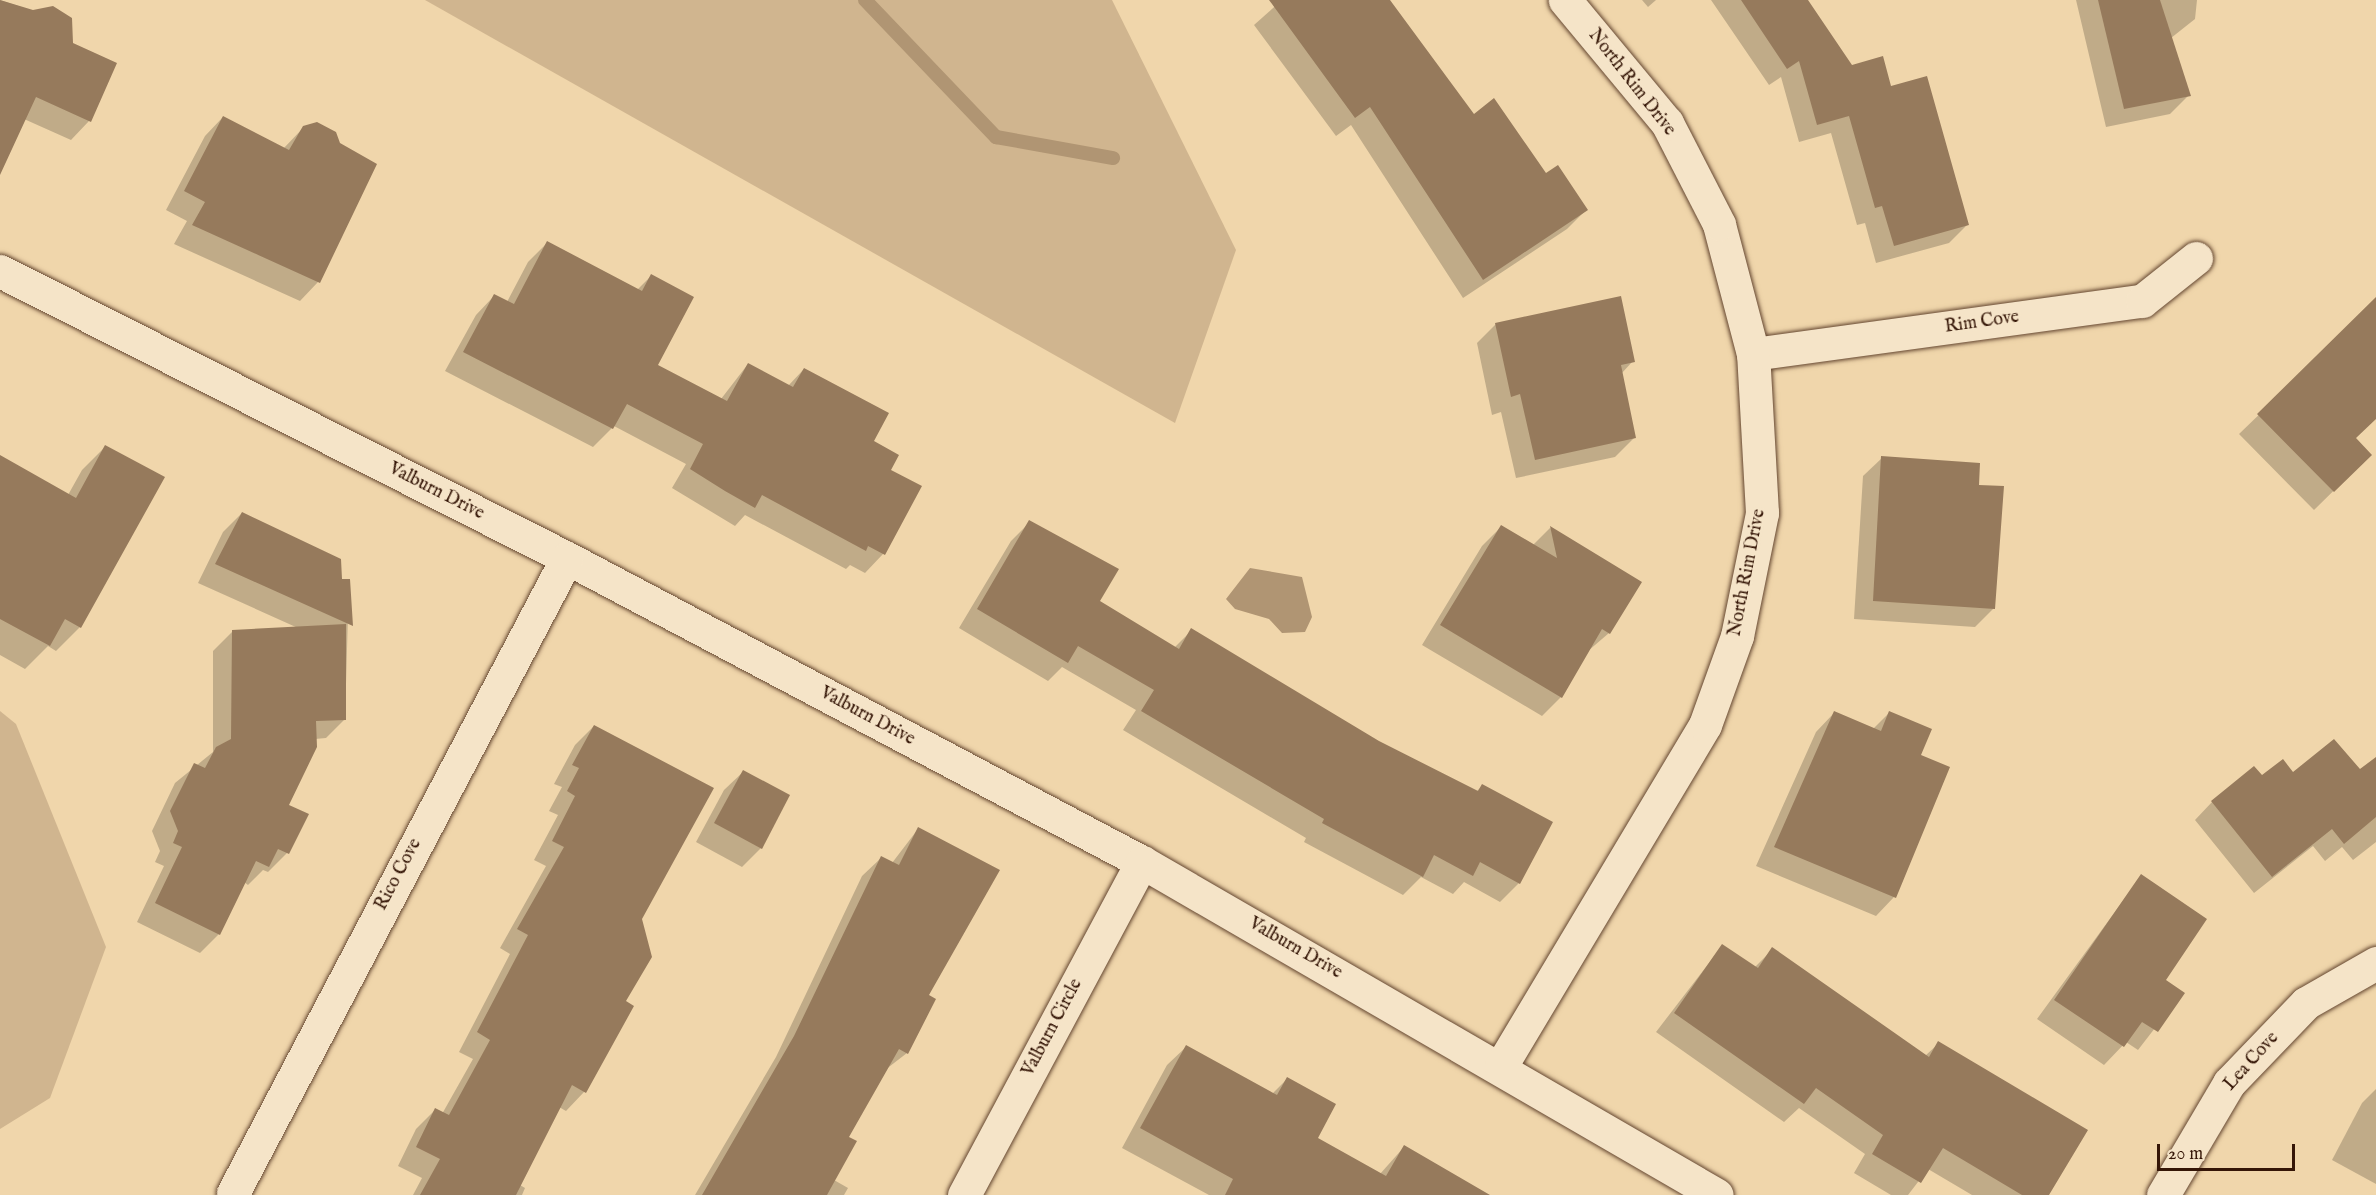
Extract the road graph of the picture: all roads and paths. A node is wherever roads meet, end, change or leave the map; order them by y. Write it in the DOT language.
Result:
graph roads {
  1 [pos="1565,0"];
  2 [pos="2196,258"];
  3 [pos="0,271"];
  4 [pos="1753,354"];
  5 [pos="567,558"];
  6 [pos="1142,862"];
  7 [pos="2376,963"];
  8 [pos="1501,1066"];
  9 [pos="233,1192"];
  10 [pos="964,1195"];
  11 [pos="1717,1195"];
  12 [pos="2163,1195"];
  1 -- 4 [label="street, North Rim Drive"];
  2 -- 4 [label="street, Rim Cove"];
  3 -- 5 [label="street, Valburn Drive"];
  4 -- 8 [label="street, North Rim Drive"];
  5 -- 6 [label="street, Valburn Drive"];
  5 -- 9 [label="street, Rico Cove"];
  6 -- 8 [label="street, Valburn Drive"];
  6 -- 10 [label="street, Valburn Circle"];
  7 -- 12 [label="street, Lea Cove"];
  8 -- 11 [label="street, Valburn Drive"];
}
